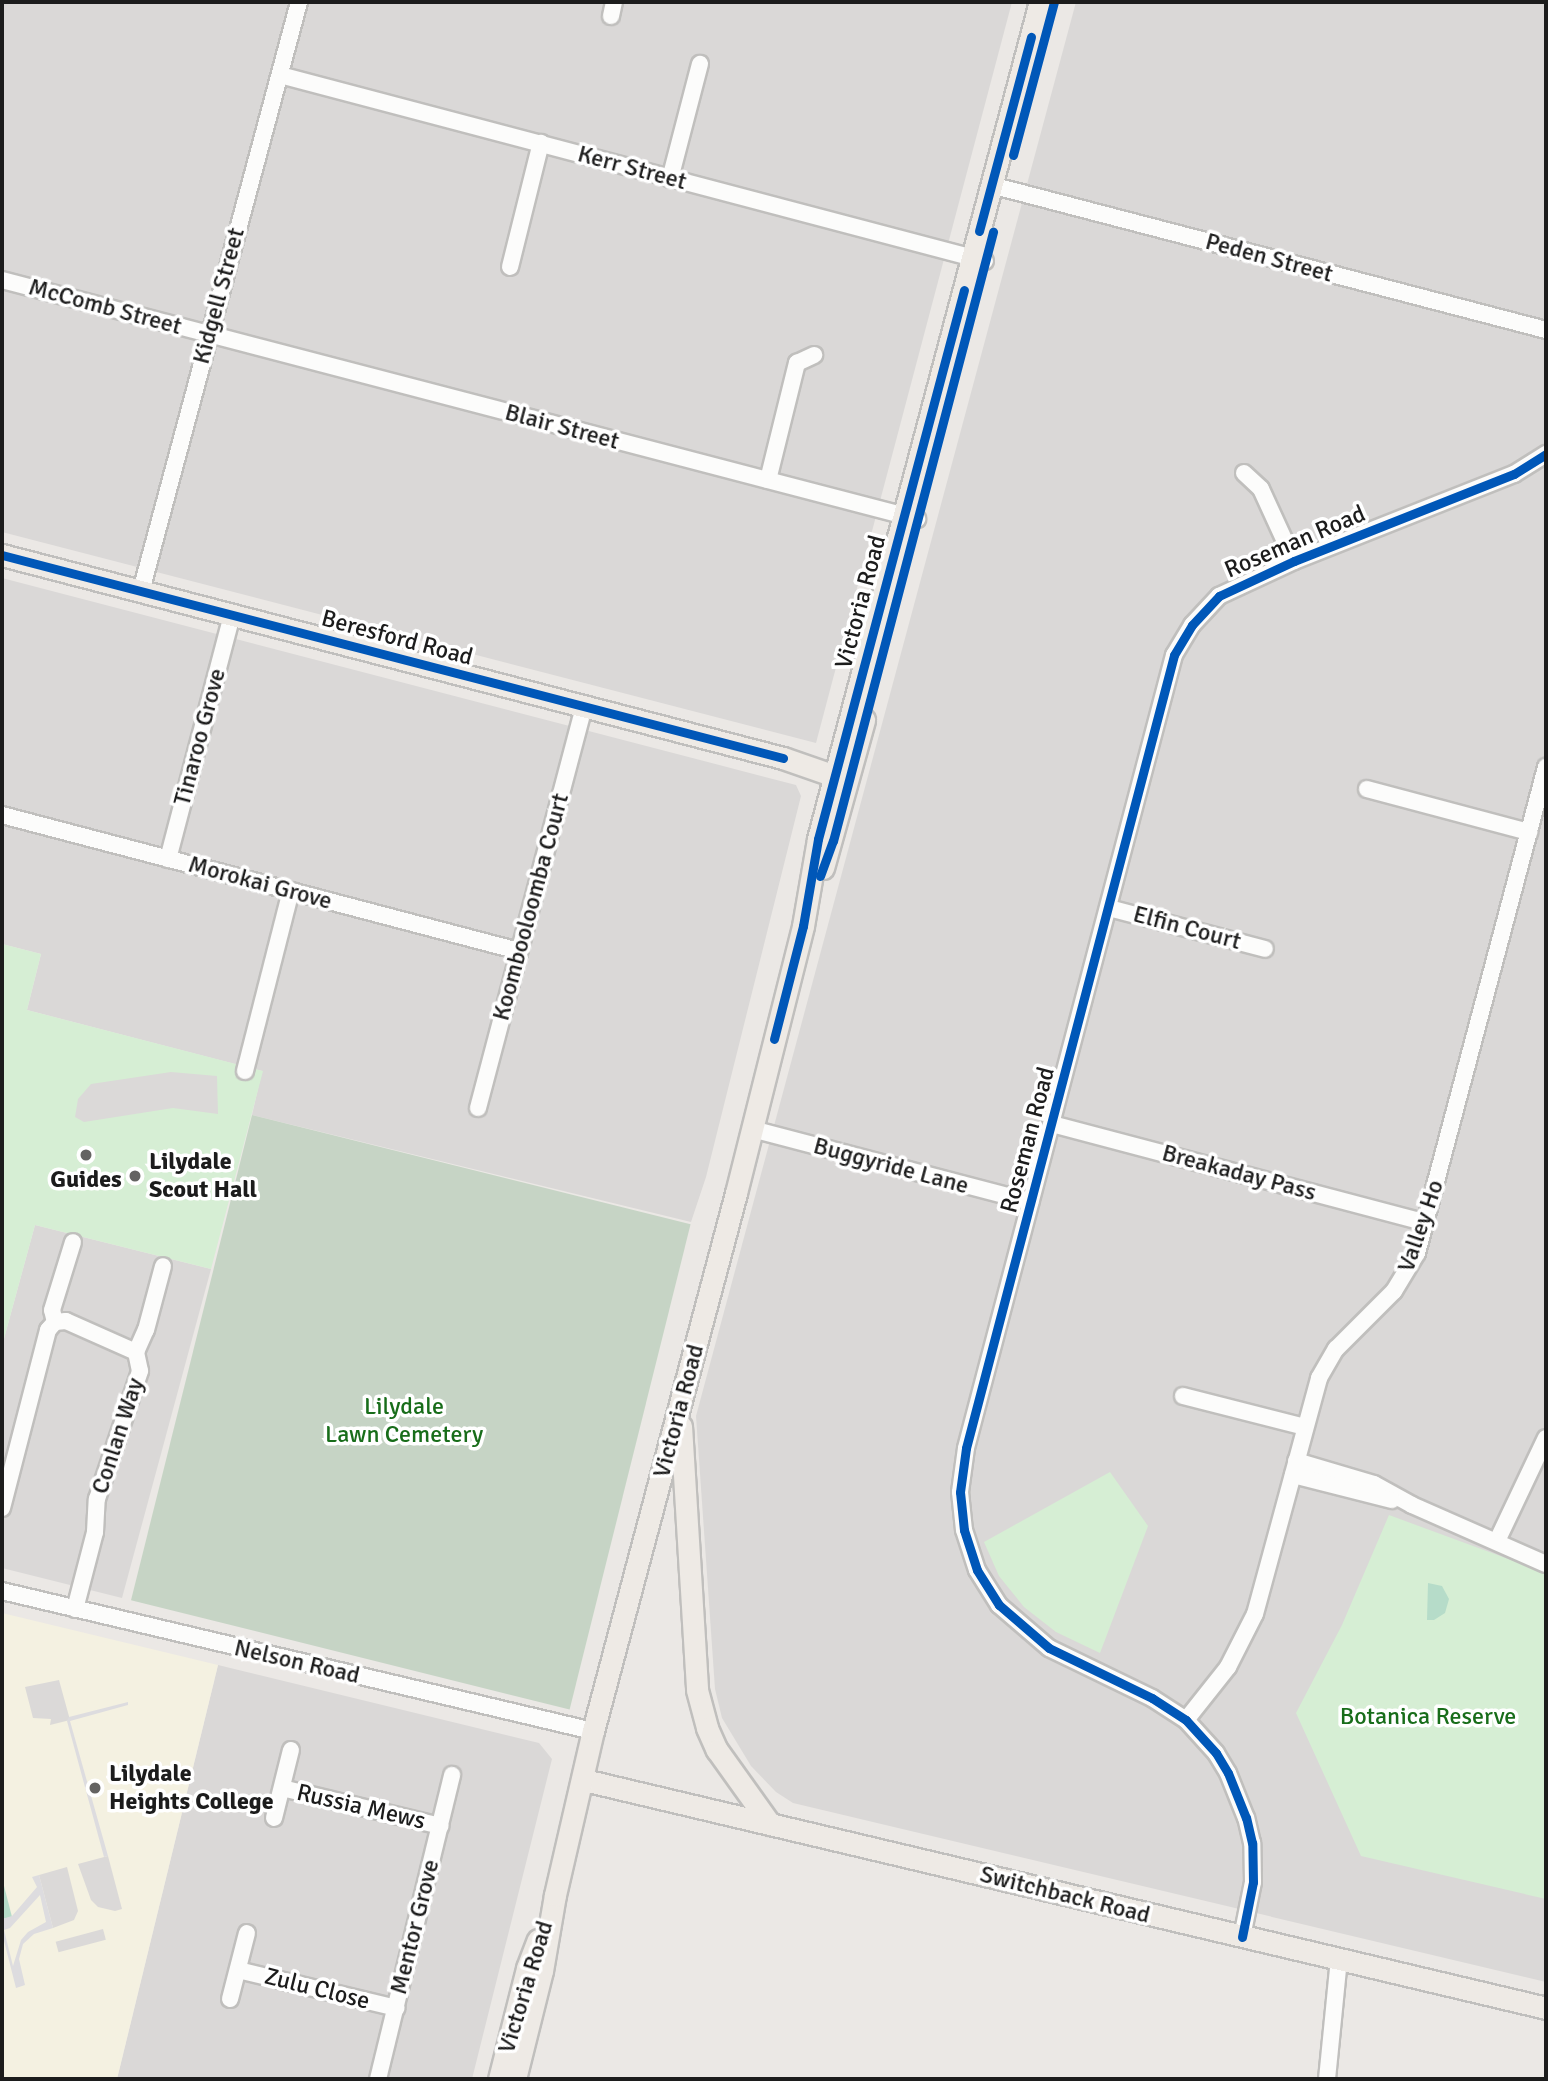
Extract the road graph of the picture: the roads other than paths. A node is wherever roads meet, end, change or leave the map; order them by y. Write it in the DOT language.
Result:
graph roads {
  1 [pos="299,2"];
  2 [pos="1049,2"];
  3 [pos="701,64"];
  4 [pos="279,75"];
  5 [pos="541,143"];
  6 [pos="670,179"];
  7 [pos="998,186"];
  8 [pos="979,259"];
  9 [pos="510,267"];
  10 [pos="2,280"];
  11 [pos="1546,330"];
  12 [pos="208,334"];
  13 [pos="814,355"];
  14 [pos="1546,454"];
  15 [pos="1244,473"];
  16 [pos="768,480"];
  17 [pos="910,517"];
  18 [pos="2,555"];
  19 [pos="1294,561"];
  20 [pos="141,591"];
  21 [pos="232,615"];
  22 [pos="584,707"];
  23 [pos="1546,767"];
  24 [pos="842,774"];
  25 [pos="1367,789"];
  26 [pos="2,816"];
  27 [pos="1529,832"];
  28 [pos="168,859"];
  29 [pos="291,891"];
  30 [pos="1109,908"];
  31 [pos="1265,949"];
  32 [pos="519,951"];
  33 [pos="245,1071"];
  34 [pos="478,1108"];
  35 [pos="1052,1124"];
  36 [pos="752,1129"];
  37 [pos="1031,1202"];
  38 [pos="1426,1223"];
  39 [pos="73,1242"];
  40 [pos="163,1266"];
  41 [pos="55,1322"];
  42 [pos="136,1352"];
  43 [pos="1183,1396"];
  44 [pos="681,1403"];
  45 [pos="1306,1427"];
  46 [pos="1544,1448"];
  47 [pos="1295,1468"];
  48 [pos="2,1508"];
  49 [pos="1497,1541"];
  50 [pos="1546,1564"];
  51 [pos="2,1591"];
  52 [pos="75,1609"];
  53 [pos="1186,1720"];
  54 [pos="593,1731"];
  55 [pos="291,1750"];
  56 [pos="452,1775"];
  57 [pos="584,1780"];
  58 [pos="282,1788"];
  59 [pos="274,1818"];
  60 [pos="770,1824"];
  61 [pos="440,1826"];
  62 [pos="555,1895"];
  63 [pos="247,1933"];
  64 [pos="1242,1937"];
  65 [pos="1339,1959"];
  66 [pos="238,1970"];
  67 [pos="230,1999"];
  68 [pos="1546,2007"];
  69 [pos="396,2008"];
  70 [pos="378,2079"];
  71 [pos="499,2079"];
  72 [pos="515,2079"];
  73 [pos="1327,2079"];
  1 -- 4 [label="street, Kidgell Street"];
  2 -- 7 [label="main road, Victoria Road"];
  3 -- 6 [label="street"];
  4 -- 5 [label="street, Kerr Street"];
  4 -- 12 [label="street, Kidgell Street"];
  5 -- 6 [label="street, Kerr Street"];
  5 -- 9 [label="street"];
  6 -- 8 [label="street, Kerr Street"];
  7 -- 8 [label="main road, Victoria Road"];
  7 -- 11 [label="street, Peden Street"];
  8 -- 17 [label="main road, Victoria Road"];
  10 -- 12 [label="street, McComb Street"];
  12 -- 16 [label="street, Blair Street"];
  12 -- 20 [label="street, Kidgell Street"];
  13 -- 16 [label="street"];
  14 -- 19 [label="street, Roseman Road"];
  15 -- 19 [label="street"];
  16 -- 17 [label="street, Blair Street"];
  17 -- 24 [label="main road, Victoria Road"];
  18 -- 20 [label="main road, Beresford Road"];
  19 -- 30 [label="street, Roseman Road"];
  20 -- 21 [label="main road, Beresford Road"];
  21 -- 22 [label="main road, Beresford Road"];
  21 -- 28 [label="street, Tinaroo Grove"];
  22 -- 24 [label="main road, Beresford Road"];
  22 -- 32 [label="street, Koombooloomba Court"];
  23 -- 27 [label="street, Valley Ho"];
  24 -- 36 [label="main road, Victoria Road"];
  25 -- 27 [label="street"];
  26 -- 28 [label="street, Morokai Grove"];
  27 -- 38 [label="street, Valley Ho"];
  28 -- 29 [label="street, Morokai Grove"];
  29 -- 32 [label="street, Morokai Grove"];
  29 -- 33 [label="street"];
  30 -- 31 [label="street, Elfin Court"];
  30 -- 35 [label="street, Roseman Road"];
  32 -- 34 [label="street, Koombooloomba Court"];
  35 -- 37 [label="street, Roseman Road"];
  35 -- 38 [label="street, Breakaday Pass"];
  36 -- 37 [label="street, Buggyride Lane"];
  36 -- 44 [label="main road, Victoria Road"];
  37 -- 53 [label="street, Roseman Road"];
  38 -- 45 [label="street, Valley Ho"];
  39 -- 41 [label="street"];
  40 -- 42 [label="street, Conlan Way"];
  41 -- 42 [label="street"];
  41 -- 48 [label="street"];
  42 -- 52 [label="street, Conlan Way"];
  43 -- 45 [label="street"];
  44 -- 54 [label="main road, Victoria Road"];
  44 -- 60 [label="main road"];
  45 -- 47 [label="street, Valley Ho"];
  46 -- 49 [label="street"];
  47 -- 49 [label="street"];
  47 -- 53 [label="street, Valley Ho"];
  49 -- 50 [label="street"];
  51 -- 52 [label="street, Nelson Road"];
  52 -- 54 [label="street, Nelson Road"];
  53 -- 64 [label="street, Roseman Road"];
  54 -- 57 [label="main road, Victoria Road"];
  55 -- 58 [label="street, Russia Mews"];
  56 -- 61 [label="street, Mentor Grove"];
  57 -- 60 [label="main road, Switchback Road"];
  57 -- 62 [label="main road, Victoria Road"];
  58 -- 59 [label="street, Russia Mews"];
  58 -- 61 [label="street, Russia Mews"];
  60 -- 64 [label="main road, Switchback Road"];
  61 -- 69 [label="street, Mentor Grove"];
  62 -- 71 [label="main road, Victoria Road"];
  62 -- 72 [label="main road, Victoria Road"];
  63 -- 66 [label="street, Zulu Close"];
  64 -- 65 [label="main road, Switchback Road"];
  65 -- 68 [label="main road, Switchback Road"];
  65 -- 73 [label="street"];
  66 -- 67 [label="street, Zulu Close"];
  66 -- 69 [label="street, Zulu Close"];
  69 -- 70 [label="street, Mentor Grove"];
}
